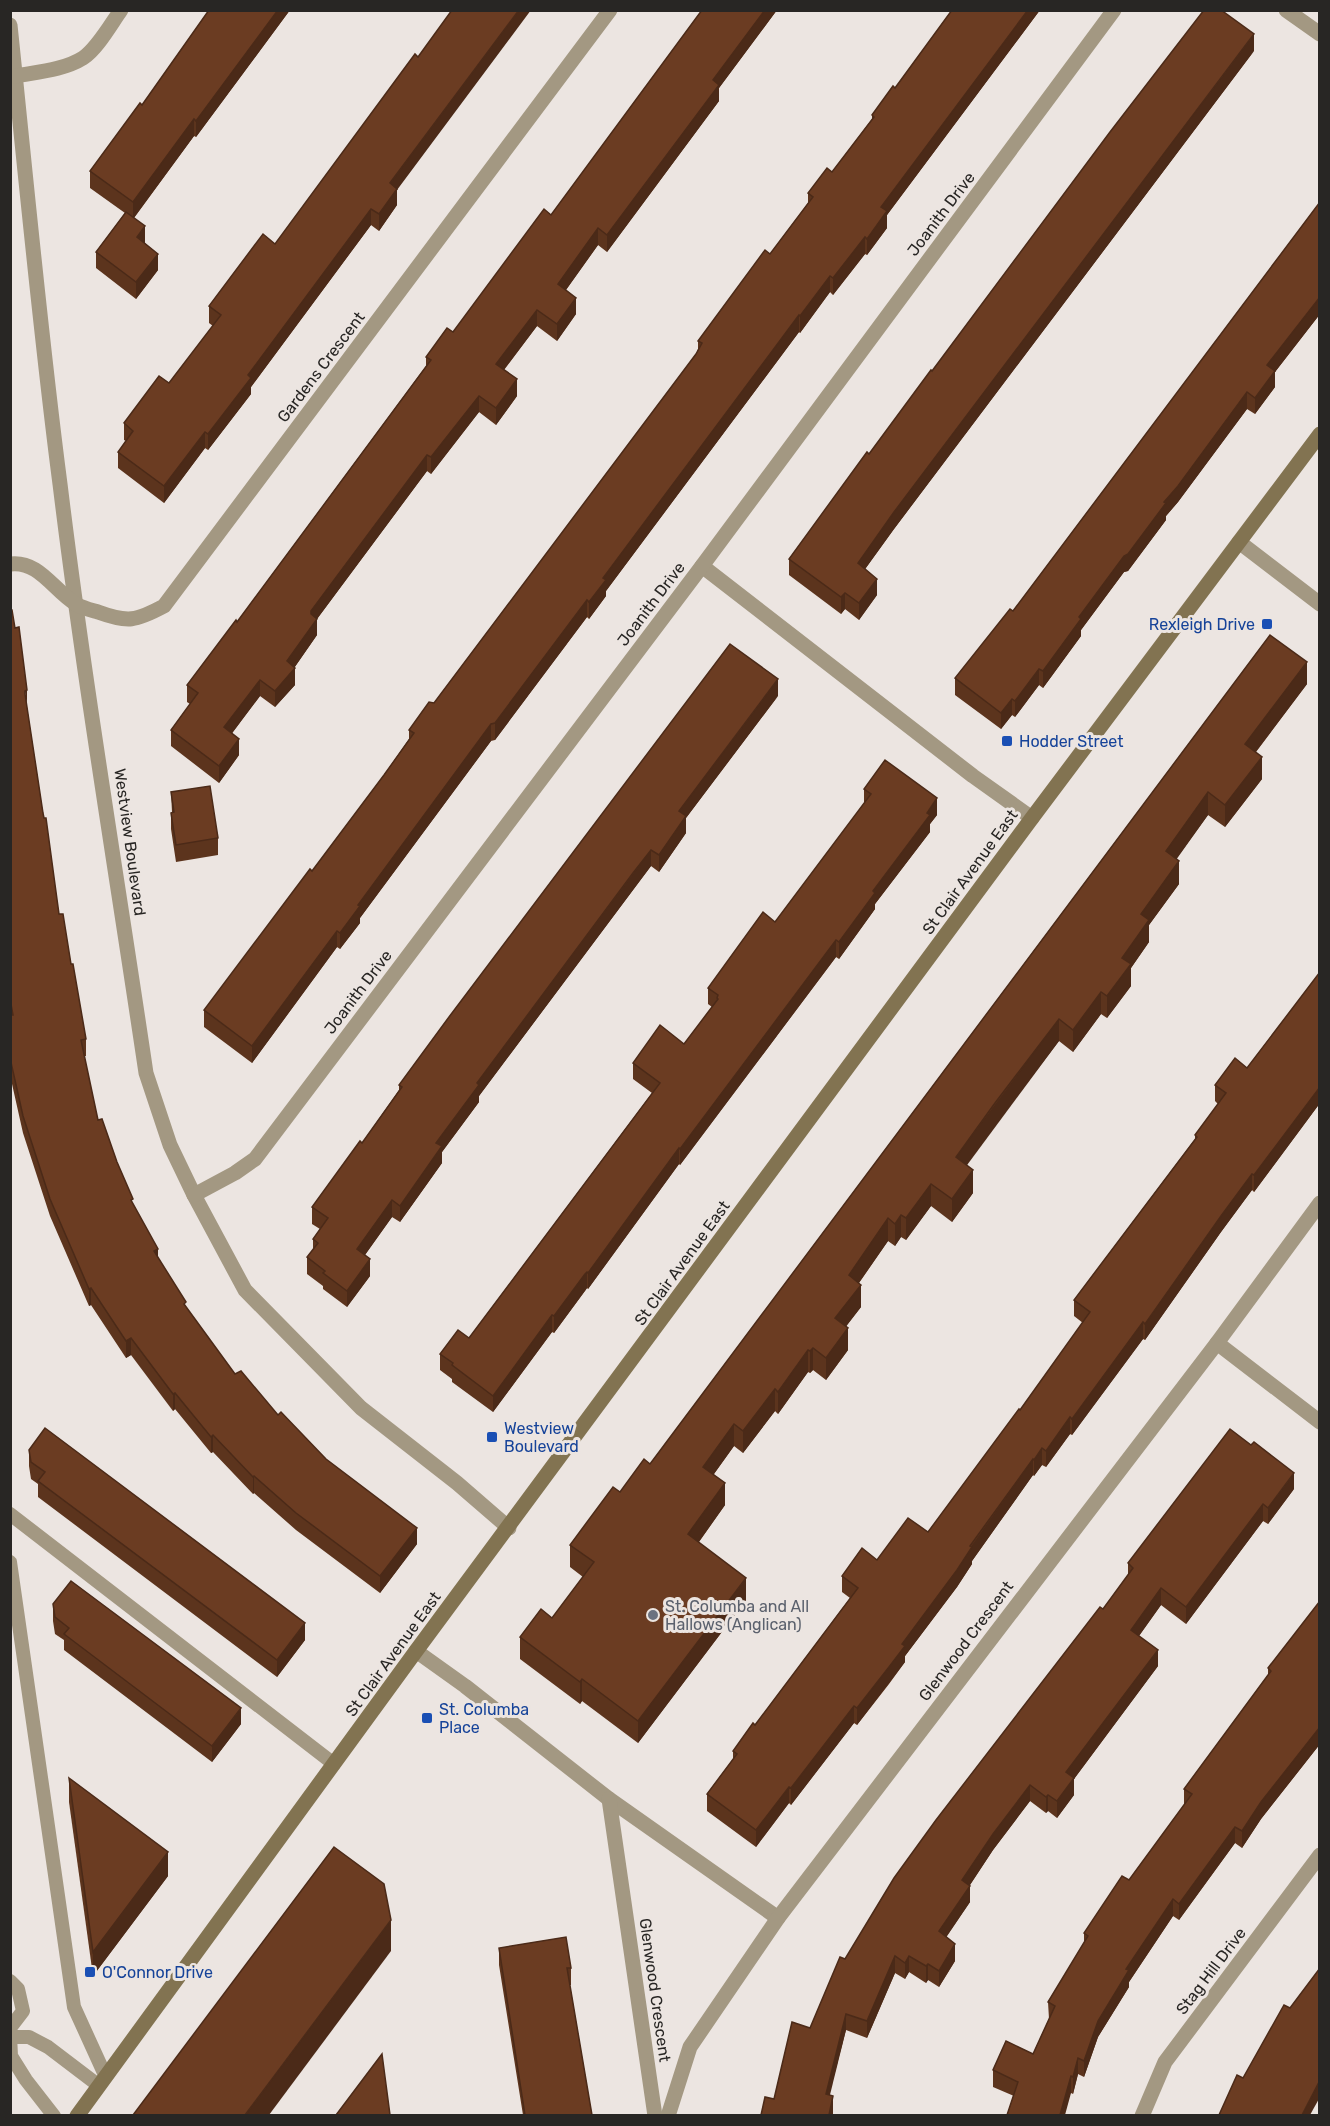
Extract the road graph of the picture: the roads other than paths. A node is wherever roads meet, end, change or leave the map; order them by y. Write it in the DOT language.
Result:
graph roads {
  1 [pos="121,10"];
  2 [pos="610,10"];
  3 [pos="1114,10"];
  4 [pos="1286,10"];
  5 [pos="10,25"];
  6 [pos="1320,34"];
  7 [pos="16,76"];
  8 [pos="1320,434"];
  9 [pos="1239,542"];
  10 [pos="10,564"];
  11 [pos="702,566"];
  12 [pos="1320,604"];
  13 [pos="77,605"];
  14 [pos="1032,818"];
  15 [pos="194,1195"];
  16 [pos="1320,1203"];
  17 [pos="1217,1342"];
  18 [pos="1320,1422"];
  19 [pos="10,1514"];
  20 [pos="509,1527"];
  21 [pos="10,1562"];
  22 [pos="416,1651"];
  23 [pos="334,1764"];
  24 [pos="609,1798"];
  25 [pos="1320,1855"];
  26 [pos="778,1918"];
  27 [pos="10,1981"];
  28 [pos="11,2033"];
  29 [pos="101,2080"];
  30 [pos="54,2115"];
  31 [pos="77,2115"];
  32 [pos="655,2115"];
  33 [pos="668,2115"];
  34 [pos="1142,2115"];
  1 -- 7 [label="street"];
  2 -- 13 [label="street, Gardens Crescent"];
  3 -- 11 [label="street, Joanith Drive"];
  4 -- 6 [label="street"];
  5 -- 7 [label="street, Westview Boulevard"];
  7 -- 13 [label="street, Westview Boulevard"];
  8 -- 9 [label="main road, St Clair Avenue East"];
  9 -- 12 [label="street"];
  9 -- 14 [label="main road, St Clair Avenue East"];
  10 -- 13 [label="street, Gardens Crescent"];
  11 -- 14 [label="street"];
  11 -- 15 [label="street, Joanith Drive"];
  13 -- 15 [label="street, Westview Boulevard"];
  14 -- 20 [label="main road, St Clair Avenue East"];
  15 -- 20 [label="street, Westview Boulevard"];
  16 -- 17 [label="street, Glenwood Crescent"];
  17 -- 18 [label="street"];
  17 -- 26 [label="street, Glenwood Crescent"];
  19 -- 23 [label="lane"];
  20 -- 22 [label="main road, St Clair Avenue East"];
  21 -- 29 [label="lane"];
  22 -- 23 [label="main road, St Clair Avenue East"];
  22 -- 24 [label="street"];
  23 -- 29 [label="main road, St Clair Avenue East"];
  24 -- 26 [label="street"];
  24 -- 32 [label="street, Glenwood Crescent"];
  25 -- 34 [label="street, Stag Hill Drive"];
  26 -- 33 [label="street, Glenwood Crescent"];
  27 -- 28 [label="lane"];
  28 -- 29 [label="lane"];
  28 -- 30 [label="lane"];
  29 -- 31 [label="main road, St Clair Avenue East"];
}
